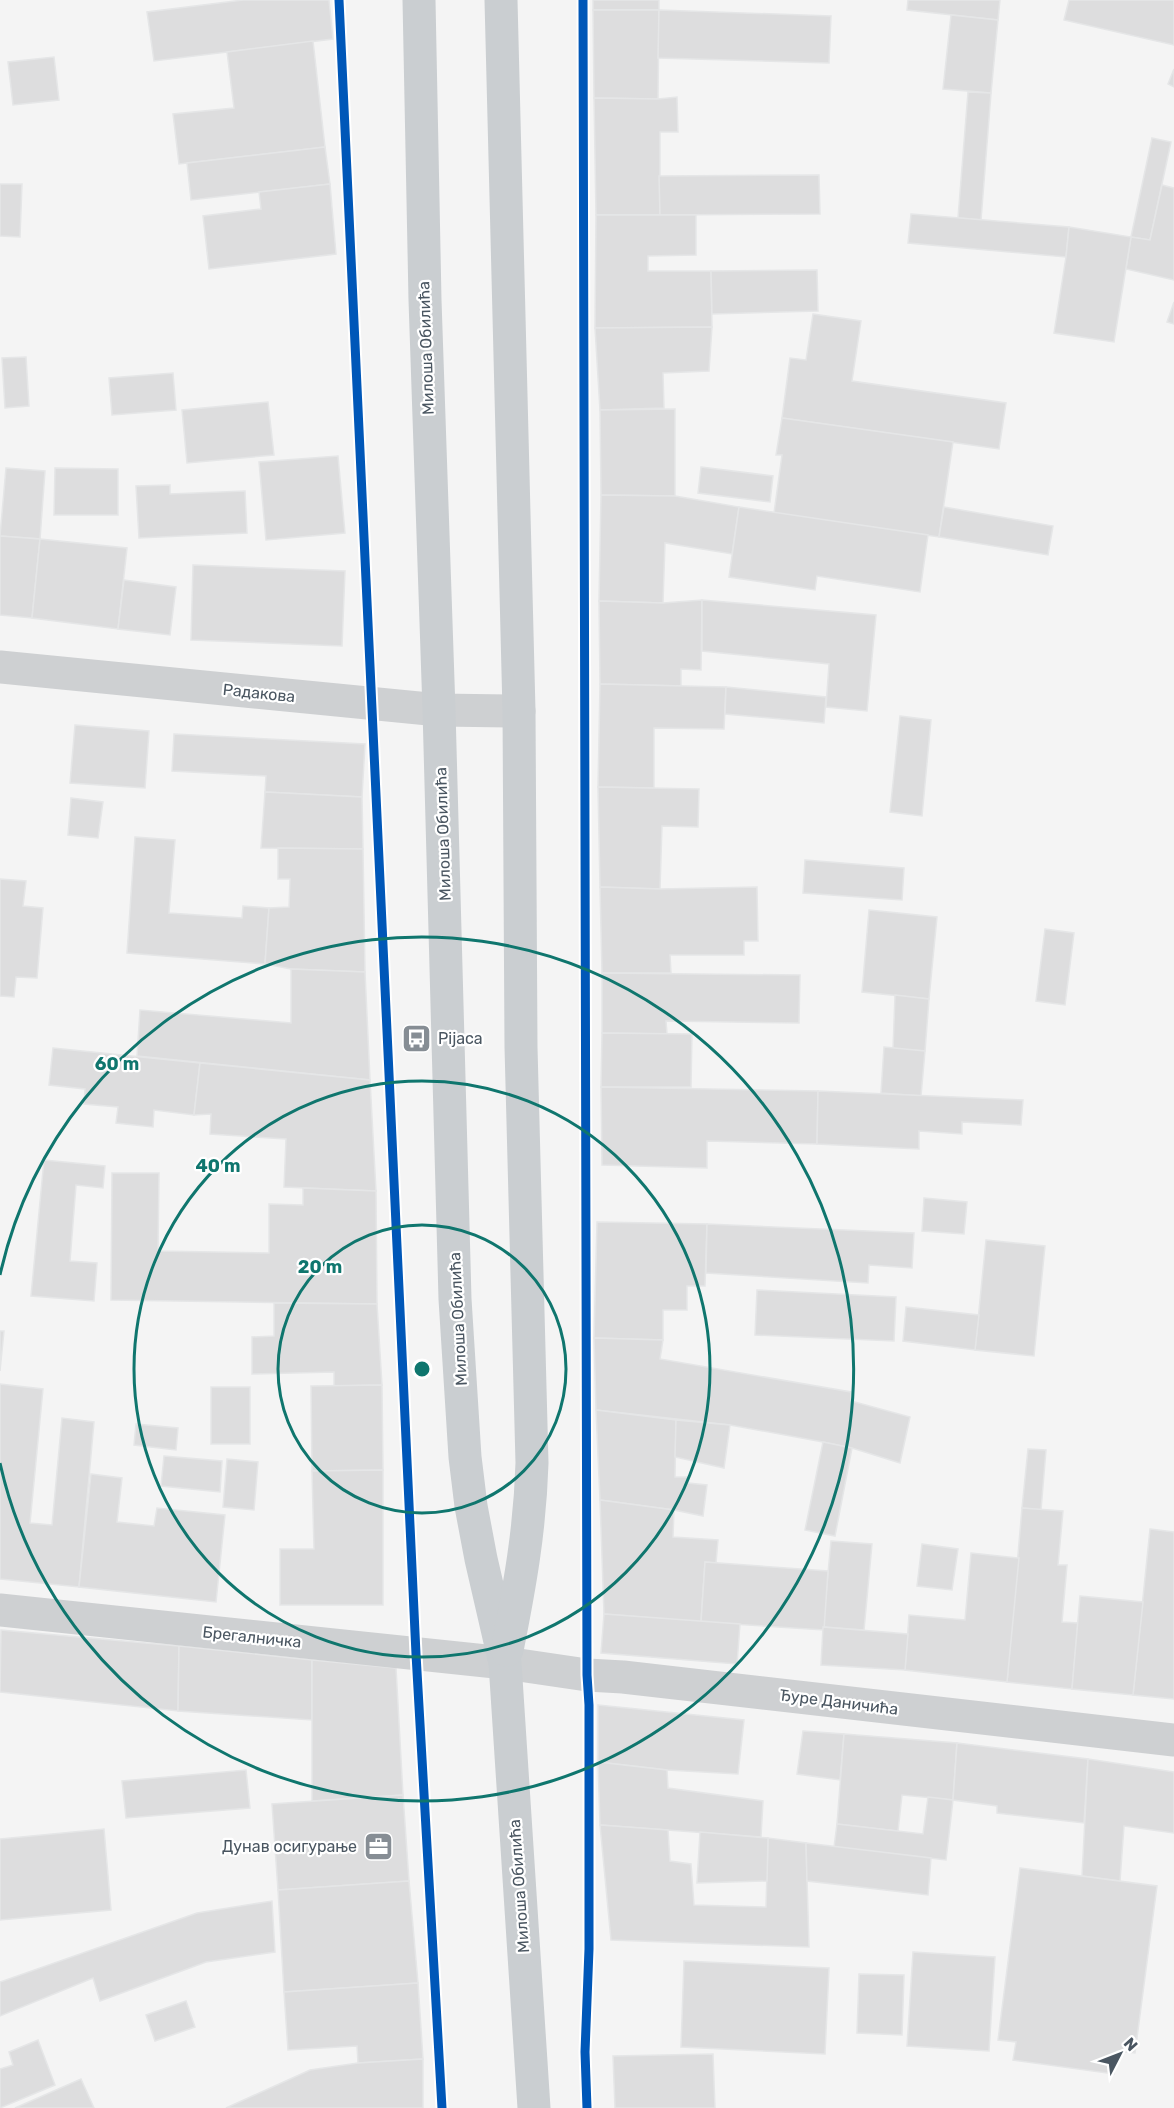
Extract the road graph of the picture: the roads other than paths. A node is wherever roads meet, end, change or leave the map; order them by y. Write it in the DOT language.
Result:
graph roads {
  1 [pos="419,0"];
  2 [pos="501,0"];
  3 [pos="0,667"];
  4 [pos="439,710"];
  5 [pos="519,711"];
  6 [pos="0,1610"];
  7 [pos="505,1663"];
  8 [pos="1174,1740"];
  9 [pos="534,2108"];
  1 -- 4 [label="main road, Милоша Обилића"];
  2 -- 5 [label="main road, Милоша Обилића"];
  3 -- 4 [label="street, Радакова"];
  4 -- 5 [label="street, Радакова"];
  4 -- 7 [label="main road, Милоша Обилића"];
  5 -- 7 [label="main road, Милоша Обилића"];
  6 -- 7 [label="street, Брегалничка"];
  7 -- 8 [label="street, Ђуре Даничића"];
  7 -- 9 [label="main road, Милоша Обилића"];
}
